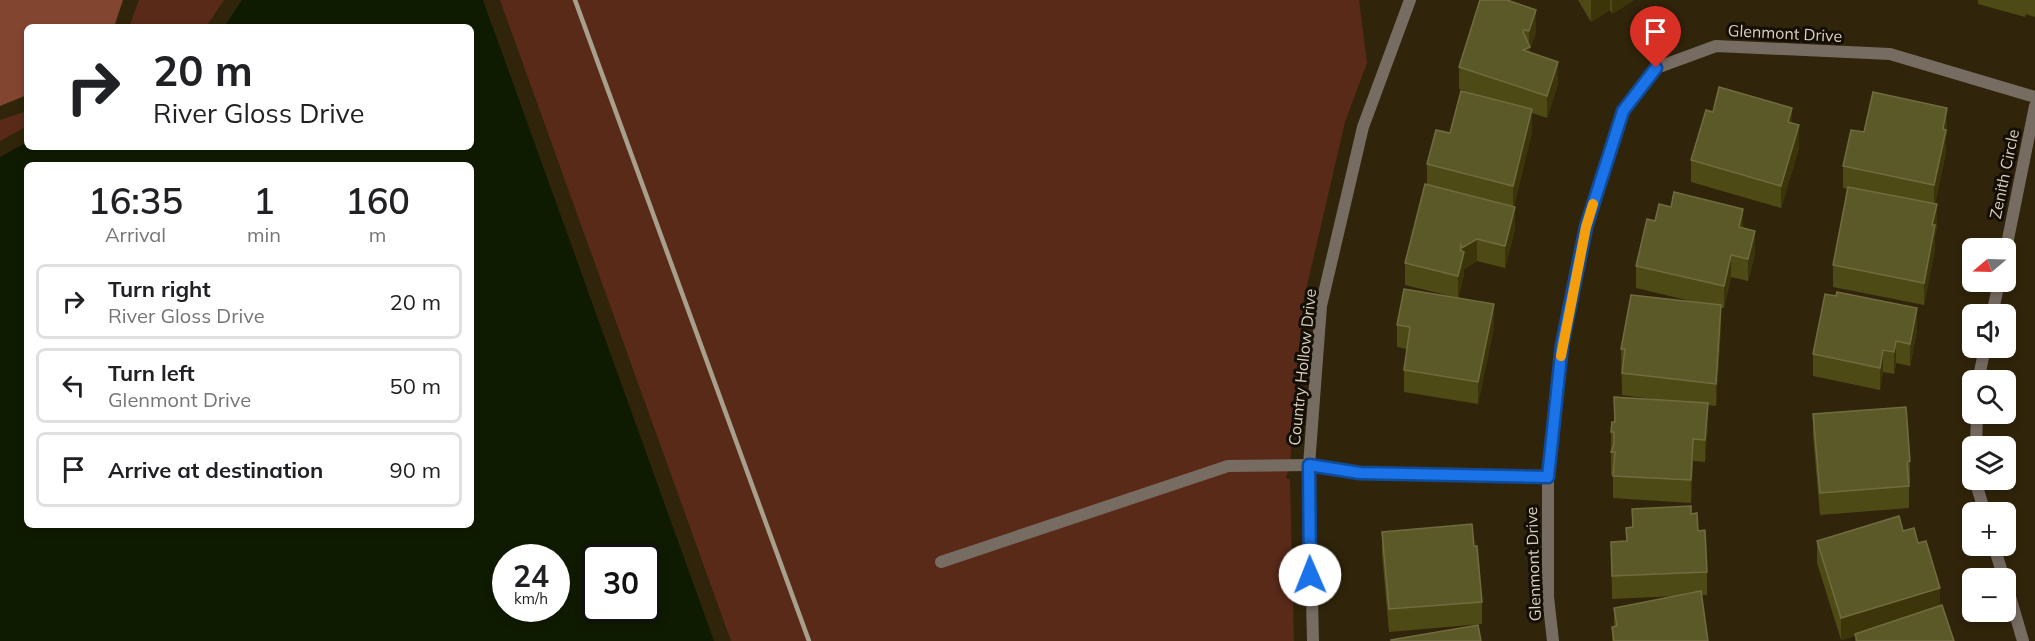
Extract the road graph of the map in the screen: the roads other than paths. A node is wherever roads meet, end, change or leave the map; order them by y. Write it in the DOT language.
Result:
graph roads {
  1 [pos="1410,0"];
  2 [pos="2035,97"];
  3 [pos="2035,106"];
  4 [pos="2008,238"];
  5 [pos="1309,465"];
  6 [pos="1548,477"];
  7 [pos="941,562"];
  8 [pos="2016,618"];
  9 [pos="1313,641"];
  10 [pos="1552,641"];
  11 [pos="2023,641"];
  1 -- 5 [label="street, Country Hollow Drive"];
  2 -- 6 [label="street, Glenmont Drive"];
  3 -- 4 [label="street, Zenith Circle"];
  5 -- 6 [label="street"];
  5 -- 7 [label="street"];
  5 -- 9 [label="street, Country Hollow Drive"];
  6 -- 10 [label="street, Glenmont Drive"];
  8 -- 11 [label="street"];
}
